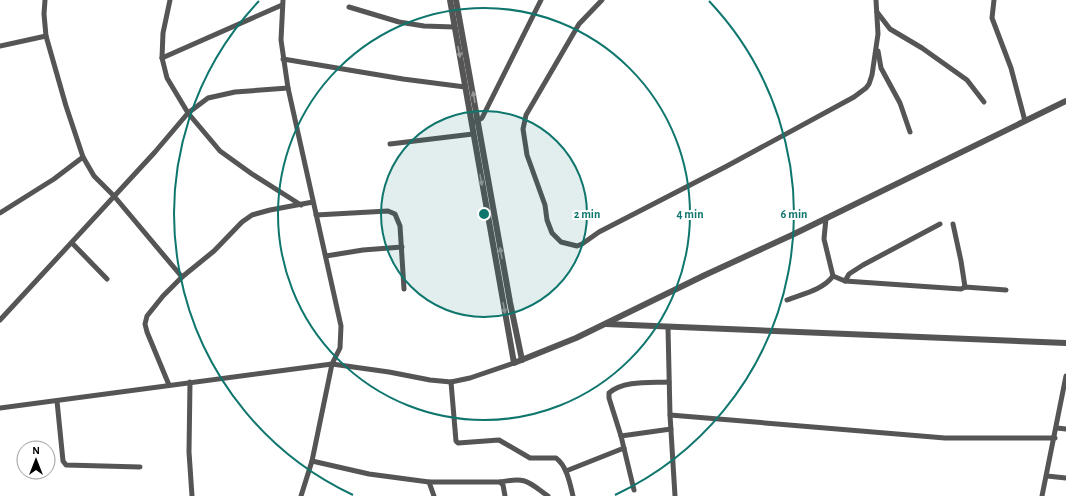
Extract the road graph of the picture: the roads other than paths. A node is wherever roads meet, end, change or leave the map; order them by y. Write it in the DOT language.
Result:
graph roads {
  1 [pos="45,0"];
  2 [pos="170,0"];
  3 [pos="450,0"];
  4 [pos="456,0"];
  5 [pos="541,0"];
  6 [pos="602,0"];
  7 [pos="876,0"];
  8 [pos="994,0"];
  9 [pos="283,3"];
  10 [pos="348,8"];
  11 [pos="877,11"];
  12 [pos="454,27"];
  13 [pos="46,36"];
  14 [pos="0,46"];
  15 [pos="877,46"];
  16 [pos="162,58"];
  17 [pos="283,59"];
  18 [pos="465,86"];
  19 [pos="288,88"];
  20 [pos="1066,101"];
  21 [pos="984,102"];
  22 [pos="188,113"];
  23 [pos="478,121"];
  24 [pos="1025,121"];
  25 [pos="471,123"];
  26 [pos="910,132"];
  27 [pos="473,134"];
  28 [pos="390,144"];
  29 [pos="83,157"];
  30 [pos="114,196"];
  31 [pos="313,202"];
  32 [pos="301,205"];
  33 [pos="0,213"];
  34 [pos="316,215"];
  35 [pos="826,218"];
  36 [pos="940,224"];
  37 [pos="953,224"];
  38 [pos="72,243"];
  39 [pos="402,247"];
  40 [pos="326,256"];
  41 [pos="833,276"];
  42 [pos="182,277"];
  43 [pos="107,279"];
  44 [pos="845,282"];
  45 [pos="965,287"];
  46 [pos="404,289"];
  47 [pos="1006,290"];
  48 [pos="786,300"];
  49 [pos="0,320"];
  50 [pos="605,324"];
  51 [pos="668,328"];
  52 [pos="1066,343"];
  53 [pos="522,360"];
  54 [pos="514,363"];
  55 [pos="332,364"];
  56 [pos="1066,376"];
  57 [pos="190,382"];
  58 [pos="451,382"];
  59 [pos="669,382"];
  60 [pos="168,385"];
  61 [pos="57,401"];
  62 [pos="0,408"];
  63 [pos="670,415"];
  64 [pos="1057,428"];
  65 [pos="671,429"];
  66 [pos="1066,429"];
  67 [pos="621,436"];
  68 [pos="1054,438"];
  69 [pos="624,448"];
  70 [pos="312,461"];
  71 [pos="140,467"];
  72 [pos="566,471"];
  73 [pos="1047,476"];
  74 [pos="1066,478"];
  75 [pos="429,482"];
  76 [pos="500,482"];
  77 [pos="634,490"];
  78 [pos="192,496"];
  79 [pos="301,496"];
  80 [pos="434,496"];
  81 [pos="504,496"];
  82 [pos="548,496"];
  83 [pos="573,496"];
  84 [pos="675,496"];
  85 [pos="1042,496"];
  1 -- 13 [label="street"];
  2 -- 16 [label="street"];
  3 -- 12 [label="street"];
  23 -- 4 [label="street, one-way"];
  5 -- 23 [label="street"];
  6 -- 15 [label="street"];
  7 -- 11 [label="street"];
  8 -- 24 [label="street"];
  9 -- 16 [label="street"];
  9 -- 17 [label="street"];
  10 -- 12 [label="street"];
  11 -- 15 [label="street"];
  11 -- 21 [label="street"];
  12 -- 18 [label="street, one-way"];
  13 -- 14 [label="street"];
  13 -- 29 [label="street"];
  15 -- 26 [label="street"];
  16 -- 22 [label="street"];
  17 -- 18 [label="street"];
  17 -- 19 [label="street"];
  18 -- 25 [label="street"];
  19 -- 22 [label="street"];
  19 -- 31 [label="street"];
  20 -- 24 [label="street"];
  22 -- 30 [label="street"];
  22 -- 32 [label="street"];
  23 -- 25 [label="street"];
  53 -- 23 [label="street, one-way"];
  24 -- 35 [label="street"];
  25 -- 27 [label="street"];
  27 -- 28 [label="street"];
  27 -- 54 [label="street, one-way"];
  29 -- 30 [label="street"];
  29 -- 33 [label="street"];
  30 -- 38 [label="street"];
  30 -- 42 [label="street"];
  31 -- 32 [label="street"];
  31 -- 34 [label="street"];
  32 -- 42 [label="street"];
  34 -- 39 [label="street"];
  34 -- 40 [label="street"];
  35 -- 41 [label="street"];
  35 -- 50 [label="street"];
  36 -- 44 [label="street"];
  37 -- 45 [label="street"];
  38 -- 43 [label="street"];
  38 -- 49 [label="street"];
  39 -- 40 [label="street"];
  39 -- 46 [label="street"];
  40 -- 55 [label="street"];
  41 -- 44 [label="street"];
  41 -- 48 [label="street"];
  42 -- 60 [label="street"];
  44 -- 45 [label="street"];
  45 -- 47 [label="street"];
  50 -- 51 [label="street"];
  50 -- 53 [label="street"];
  51 -- 52 [label="street"];
  51 -- 59 [label="street"];
  53 -- 54 [label="street"];
  54 -- 58 [label="street"];
  55 -- 57 [label="street"];
  55 -- 58 [label="street"];
  55 -- 70 [label="street"];
  56 -- 64 [label="street"];
  57 -- 60 [label="street"];
  57 -- 78 [label="street"];
  58 -- 72 [label="street"];
  59 -- 63 [label="street"];
  59 -- 67 [label="street"];
  60 -- 61 [label="street"];
  61 -- 62 [label="street"];
  61 -- 71 [label="street"];
  63 -- 65 [label="street"];
  63 -- 68 [label="street"];
  64 -- 66 [label="street"];
  64 -- 68 [label="street"];
  65 -- 67 [label="street"];
  65 -- 84 [label="street"];
  67 -- 69 [label="street"];
  68 -- 73 [label="street"];
  69 -- 72 [label="street"];
  69 -- 77 [label="street"];
  70 -- 75 [label="street"];
  70 -- 79 [label="street"];
  72 -- 83 [label="street"];
  73 -- 74 [label="street"];
  73 -- 85 [label="street"];
  75 -- 76 [label="street"];
  75 -- 80 [label="street"];
  76 -- 81 [label="street"];
  76 -- 82 [label="street"];
}
